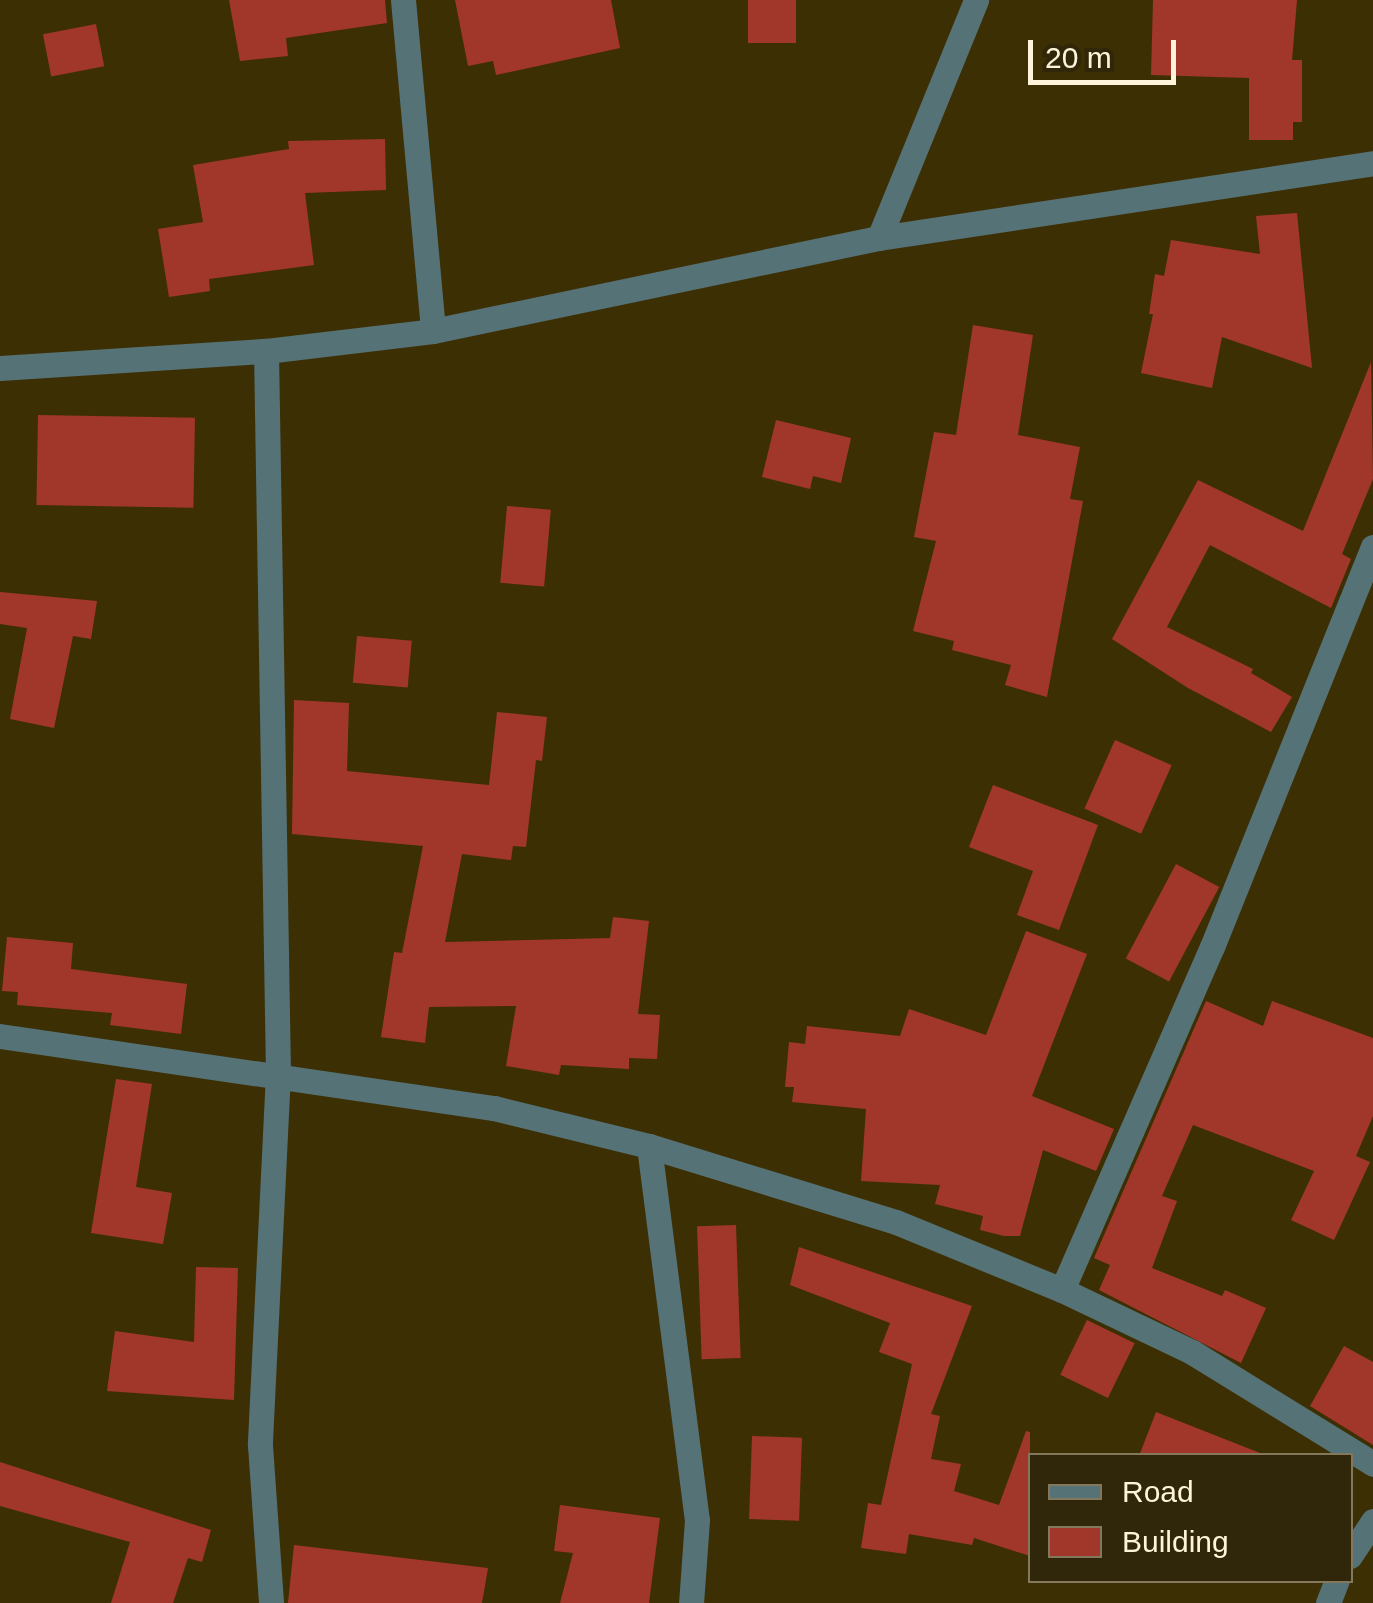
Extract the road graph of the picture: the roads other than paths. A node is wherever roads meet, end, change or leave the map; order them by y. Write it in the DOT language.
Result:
graph roads {
  1 [pos="403,0"];
  2 [pos="976,0"];
  3 [pos="1373,163"];
  4 [pos="879,238"];
  5 [pos="433,331"];
  6 [pos="266,351"];
  7 [pos="0,368"];
  8 [pos="1373,547"];
  9 [pos="0,1036"];
  10 [pos="278,1074"];
  11 [pos="649,1146"];
  12 [pos="1062,1290"];
  13 [pos="1373,1464"];
  14 [pos="1373,1521"];
  15 [pos="1353,1551"];
  16 [pos="271,1603"];
  17 [pos="692,1603"];
  1 -- 5 [label="street"];
  2 -- 4 [label="street"];
  3 -- 4 [label="street"];
  4 -- 5 [label="street"];
  5 -- 6 [label="street"];
  6 -- 7 [label="street"];
  6 -- 10 [label="street"];
  8 -- 12 [label="street"];
  9 -- 10 [label="street"];
  10 -- 11 [label="street"];
  10 -- 16 [label="street"];
  11 -- 12 [label="street"];
  11 -- 17 [label="street"];
  12 -- 13 [label="street"];
  14 -- 15 [label="street"];
}
